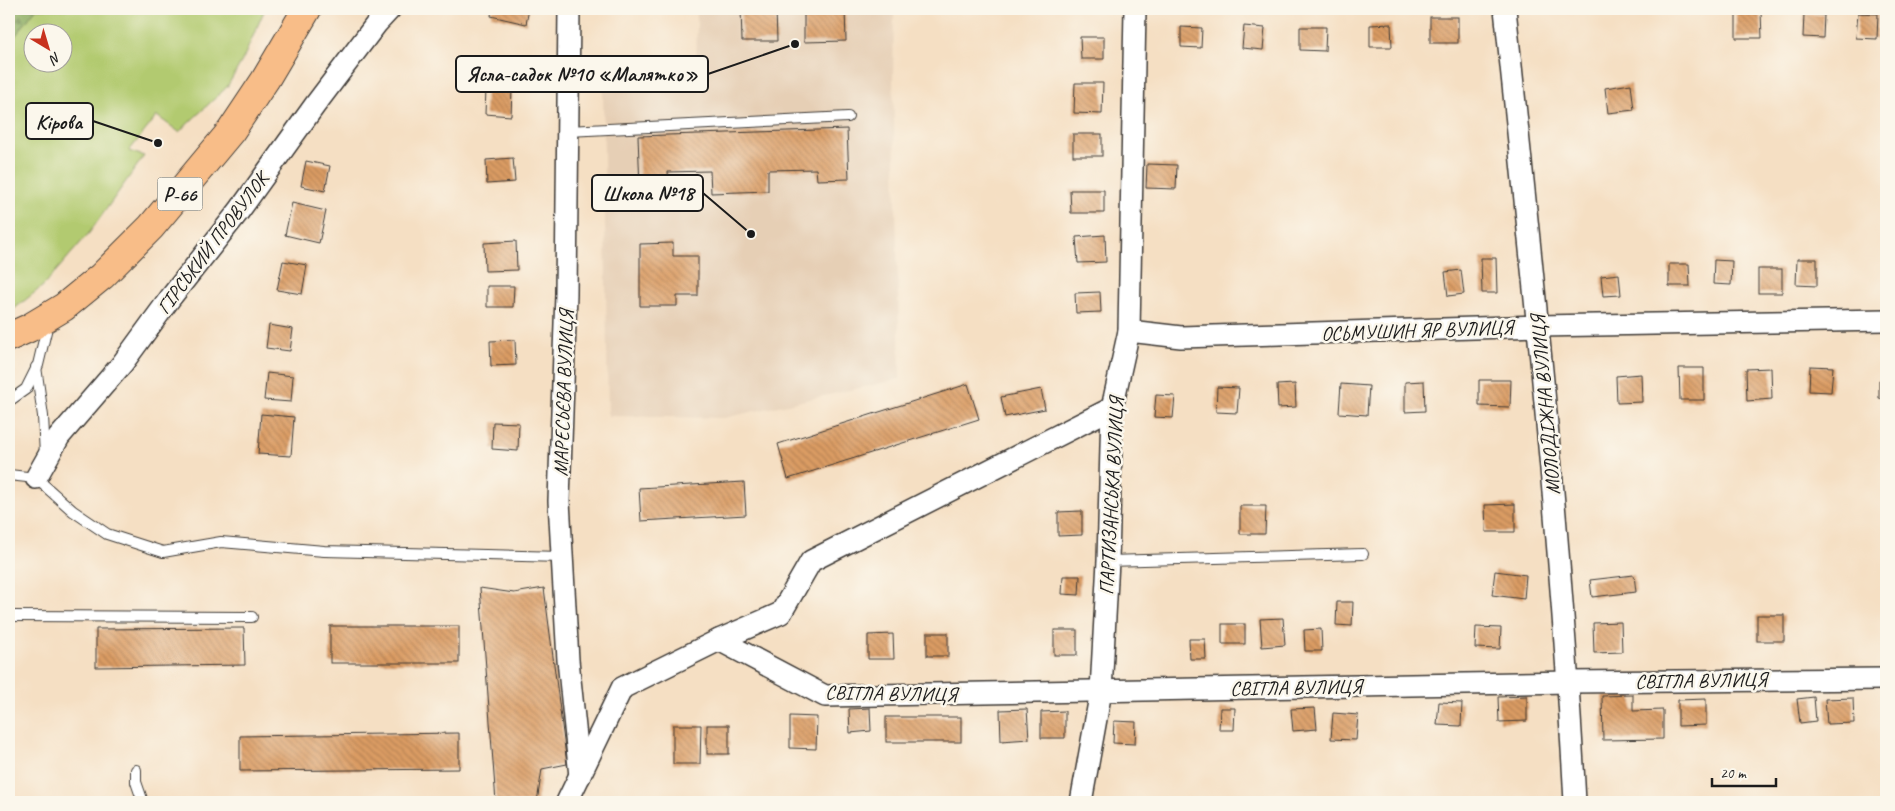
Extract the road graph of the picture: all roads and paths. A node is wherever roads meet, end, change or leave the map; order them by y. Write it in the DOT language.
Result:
graph roads {
  1 [pos="307,9"];
  2 [pos="390,9"];
  3 [pos="570,9"];
  4 [pos="1135,9"];
  5 [pos="1505,9"];
  6 [pos="848,117"];
  7 [pos="568,131"];
  8 [pos="50,316"];
  9 [pos="1886,320"];
  10 [pos="1539,326"];
  11 [pos="1129,330"];
  12 [pos="9,337"];
  13 [pos="36,367"];
  14 [pos="9,401"];
  15 [pos="1112,408"];
  16 [pos="40,469"];
  17 [pos="9,475"];
  18 [pos="1363,554"];
  19 [pos="562,557"];
  20 [pos="1108,561"];
  21 [pos="9,616"];
  22 [pos="252,617"];
  23 [pos="719,640"];
  24 [pos="1886,679"];
  25 [pos="1569,682"];
  26 [pos="1101,691"];
  27 [pos="136,770"];
  28 [pos="580,776"];
  29 [pos="143,802"];
  30 [pos="567,802"];
  31 [pos="1081,802"];
  32 [pos="1575,802"];
  1 -- 8 [label="main road, Р-66"];
  2 -- 16 [label="street, ГІРСЬКИЙ ПРОВУЛОК"];
  3 -- 7 [label="street, МАРЕСЬЄВА ВУЛИЦЯ"];
  4 -- 11 [label="street, ПАРТИЗАНСЬКА ВУЛИЦЯ"];
  5 -- 10 [label="street, МОЛОДІЖНА ВУЛИЦЯ"];
  6 -- 7 [label="lane"];
  7 -- 19 [label="street, МАРЕСЬЄВА ВУЛИЦЯ"];
  8 -- 12 [label="main road, Р-66"];
  8 -- 13 [label="lane"];
  9 -- 10 [label="street, ОСЬМУШИН ЯР ВУЛИЦЯ"];
  10 -- 11 [label="street, ОСЬМУШИН ЯР ВУЛИЦЯ"];
  10 -- 25 [label="street, МОЛОДІЖНА ВУЛИЦЯ"];
  11 -- 15 [label="street, ПАРТИЗАНСЬКА ВУЛИЦЯ"];
  13 -- 14 [label="lane"];
  13 -- 16 [label="lane"];
  15 -- 20 [label="street, ПАРТИЗАНСЬКА ВУЛИЦЯ"];
  15 -- 23 [label="street"];
  16 -- 17 [label="lane"];
  16 -- 19 [label="lane"];
  18 -- 20 [label="lane"];
  19 -- 28 [label="street, МАРЕСЬЄВА ВУЛИЦЯ"];
  20 -- 26 [label="street, ПАРТИЗАНСЬКА ВУЛИЦЯ"];
  21 -- 22 [label="lane"];
  23 -- 26 [label="street, СВІТЛА ВУЛИЦЯ"];
  23 -- 28 [label="street"];
  24 -- 25 [label="street, СВІТЛА ВУЛИЦЯ"];
  25 -- 26 [label="street, СВІТЛА ВУЛИЦЯ"];
  25 -- 32 [label="street, МОЛОДІЖНА ВУЛИЦЯ"];
  26 -- 31 [label="street, ПАРТИЗАНСЬКА ВУЛИЦЯ"];
  27 -- 29 [label="lane"];
  28 -- 30 [label="street"];
}
